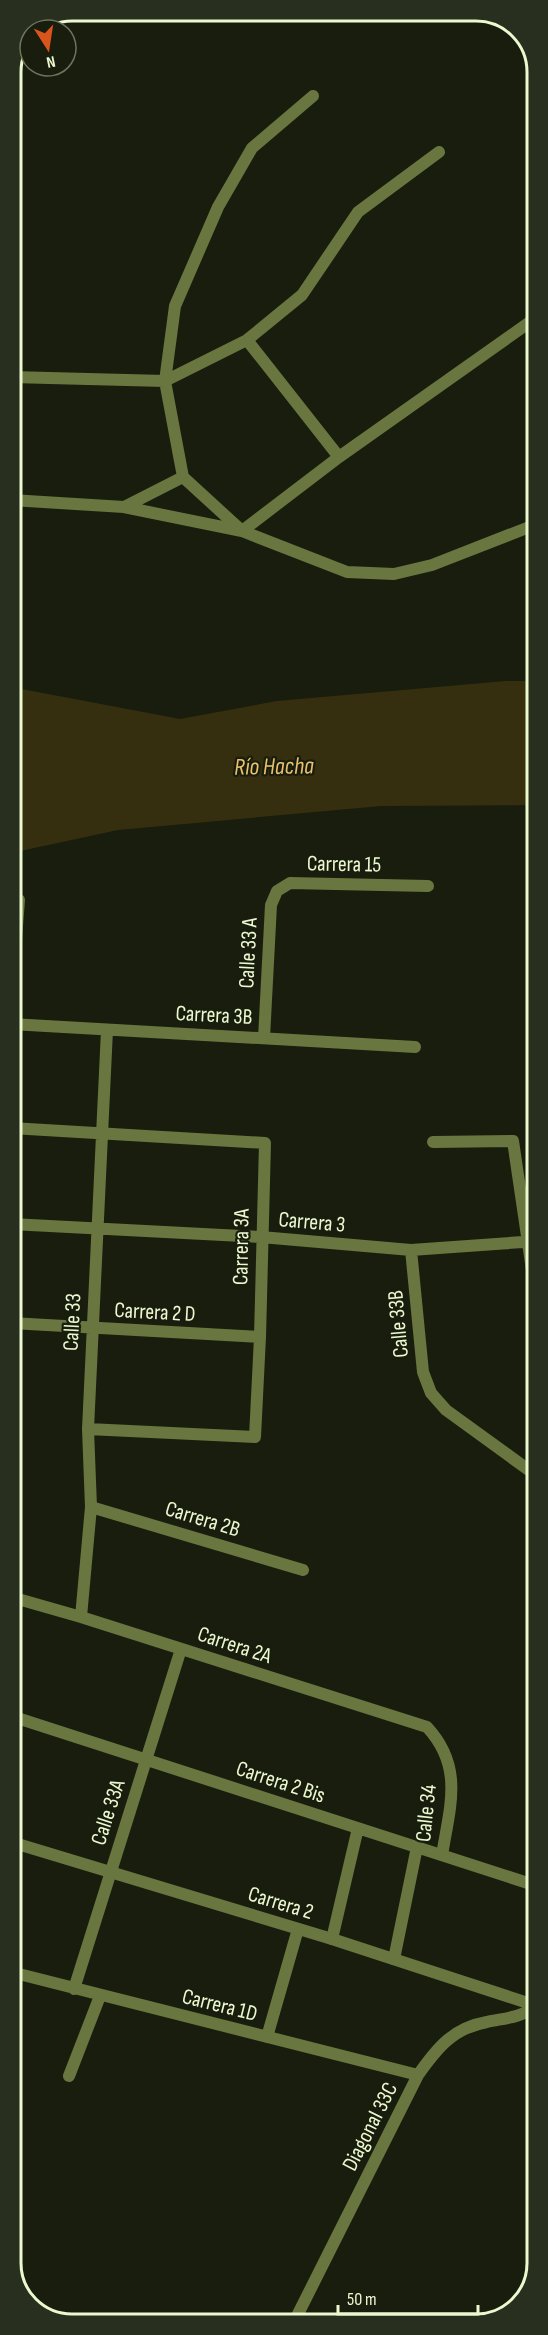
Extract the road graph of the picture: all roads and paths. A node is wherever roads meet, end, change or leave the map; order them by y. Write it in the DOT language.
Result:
graph roads {
  1 [pos="313,96"];
  2 [pos="439,152"];
  3 [pos="527,324"];
  4 [pos="247,340"];
  5 [pos="21,377"];
  6 [pos="165,381"];
  7 [pos="339,457"];
  8 [pos="183,477"];
  9 [pos="21,501"];
  10 [pos="124,507"];
  11 [pos="527,528"];
  12 [pos="242,531"];
  13 [pos="428,886"];
  14 [pos="271,905"];
  15 [pos="21,1025"];
  16 [pos="107,1030"];
  17 [pos="264,1038"];
  18 [pos="415,1047"];
  19 [pos="21,1129"];
  20 [pos="103,1134"];
  21 [pos="433,1142"];
  22 [pos="527,1215"];
  23 [pos="21,1225"];
  24 [pos="97,1229"];
  25 [pos="261,1238"];
  26 [pos="527,1242"];
  27 [pos="411,1250"];
  28 [pos="21,1324"];
  29 [pos="91,1329"];
  30 [pos="260,1337"];
  31 [pos="88,1429"];
  32 [pos="527,1469"];
  33 [pos="91,1507"];
  34 [pos="303,1570"];
  35 [pos="21,1600"];
  36 [pos="81,1617"];
  37 [pos="181,1649"];
  38 [pos="21,1719"];
  39 [pos="441,1742"];
  40 [pos="146,1760"];
  41 [pos="358,1828"];
  42 [pos="21,1845"];
  43 [pos="417,1847"];
  44 [pos="442,1855"];
  45 [pos="110,1871"];
  46 [pos="527,1883"];
  47 [pos="298,1929"];
  48 [pos="332,1939"];
  49 [pos="394,1959"];
  50 [pos="21,1975"];
  51 [pos="74,1989"];
  52 [pos="100,1996"];
  53 [pos="527,2003"];
  54 [pos="527,2012"];
  55 [pos="267,2037"];
  56 [pos="418,2074"];
  57 [pos="69,2076"];
  58 [pos="298,2314"];
  1 -- 6 [label="street"];
  2 -- 4 [label="street"];
  3 -- 7 [label="street"];
  4 -- 6 [label="street"];
  4 -- 7 [label="street"];
  5 -- 6 [label="street"];
  6 -- 8 [label="street"];
  7 -- 12 [label="street"];
  8 -- 10 [label="street"];
  8 -- 12 [label="street"];
  9 -- 10 [label="street"];
  10 -- 12 [label="street"];
  11 -- 12 [label="street"];
  13 -- 14 [label="street, Carrera 15"];
  14 -- 17 [label="street, Calle 33 A"];
  15 -- 16 [label="street, Carrera 3B"];
  16 -- 17 [label="street, Carrera 3B"];
  16 -- 20 [label="street, Calle 33"];
  17 -- 18 [label="street, Carrera 3B"];
  19 -- 20 [label="street, Carrera 3A"];
  20 -- 24 [label="street, Calle 33"];
  20 -- 25 [label="street, Carrera 3A"];
  21 -- 22 [label="street"];
  23 -- 24 [label="street, Carrera 3"];
  24 -- 25 [label="street, Carrera 3"];
  24 -- 29 [label="street, Calle 33"];
  25 -- 27 [label="street, Carrera 3"];
  25 -- 30 [label="street, Carrera 3A"];
  26 -- 27 [label="street, Carrera 3"];
  27 -- 32 [label="street, Calle 33B"];
  28 -- 29 [label="street, Carrera 2 D"];
  29 -- 30 [label="street, Carrera 2 D"];
  29 -- 31 [label="street, Calle 33"];
  30 -- 31 [label="street, Carrera 3A"];
  31 -- 33 [label="street, Calle 33"];
  33 -- 34 [label="street, Carrera 2B"];
  33 -- 36 [label="street, Calle 33"];
  35 -- 36 [label="street, Carrera 2A"];
  36 -- 37 [label="street, Carrera 2A"];
  37 -- 39 [label="street, Carrera 2A"];
  37 -- 40 [label="street, Calle 33A"];
  38 -- 40 [label="street, Carrera 2 Bis"];
  39 -- 44 [label="street, Calle 34"];
  40 -- 41 [label="street, Carrera 2 Bis"];
  40 -- 45 [label="street, Calle 33A"];
  41 -- 43 [label="street, Carrera 2 Bis"];
  41 -- 48 [label="street"];
  42 -- 45 [label="street, Carrera 2"];
  43 -- 44 [label="street, Carrera 2 Bis"];
  43 -- 49 [label="street, Calle 34"];
  44 -- 46 [label="street, Carrera 2 Bis"];
  45 -- 47 [label="street, Carrera 2"];
  45 -- 51 [label="street, Calle 33A"];
  47 -- 48 [label="street, Carrera 2"];
  47 -- 55 [label="street"];
  48 -- 49 [label="street, Carrera 2"];
  49 -- 53 [label="street, Carrera 2"];
  50 -- 51 [label="street, Carrera 1D"];
  51 -- 52 [label="street, Carrera 1D"];
  52 -- 55 [label="street, Carrera 1D"];
  52 -- 57 [label="street"];
  54 -- 56 [label="street, Diagonal 33C"];
  55 -- 56 [label="street, Carrera 1D"];
  56 -- 58 [label="street, Diagonal 33C"];
}
